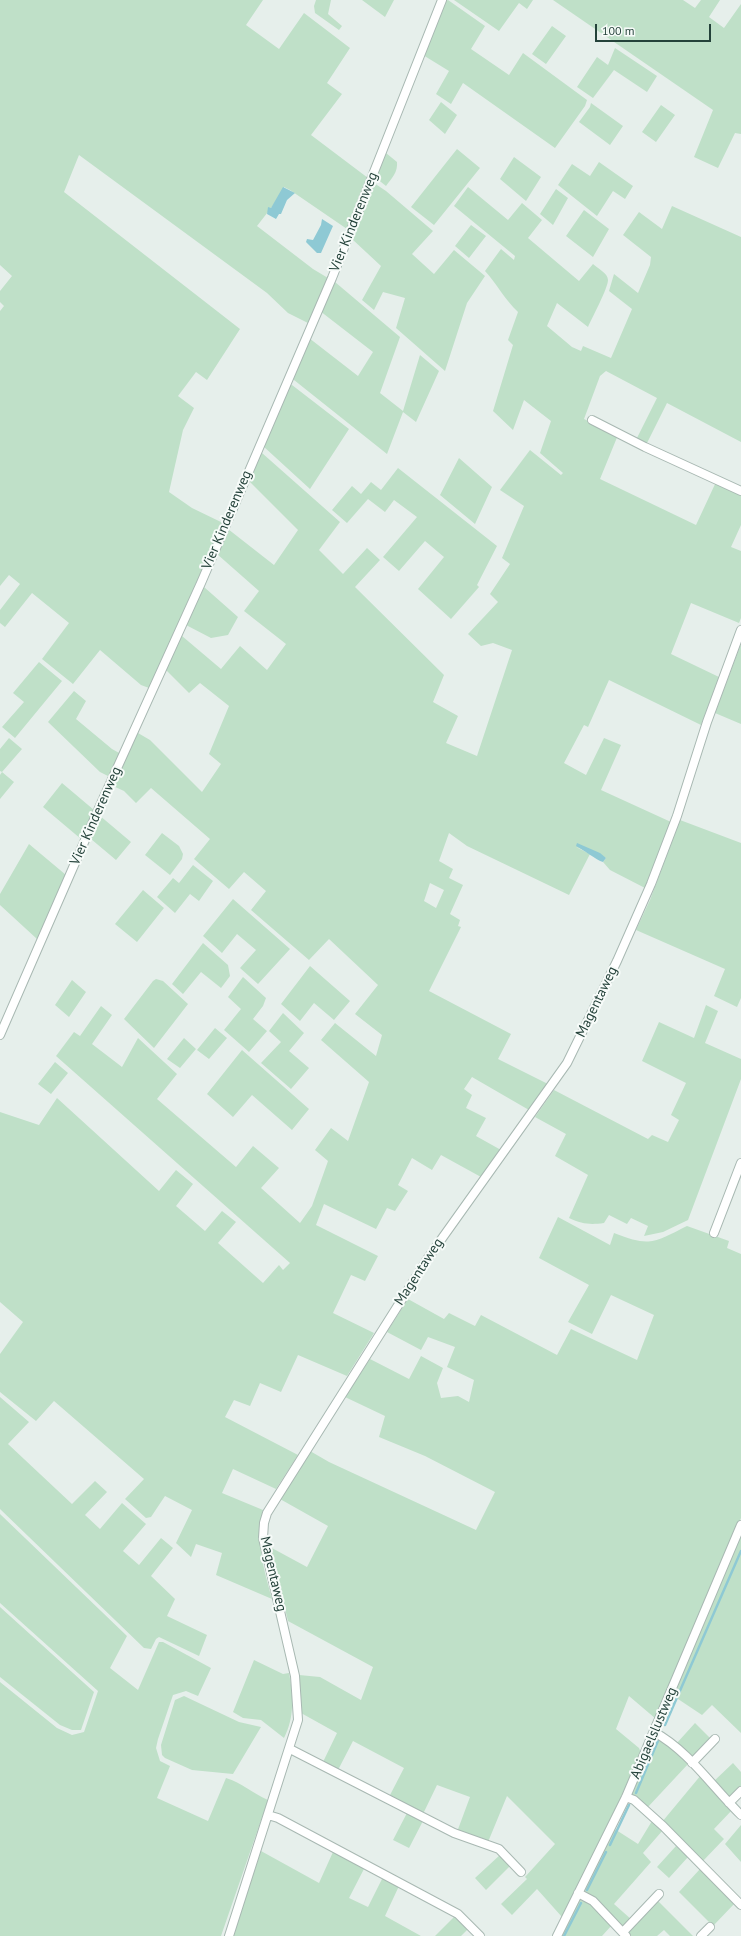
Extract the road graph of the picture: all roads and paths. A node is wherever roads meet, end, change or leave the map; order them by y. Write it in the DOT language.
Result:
graph roads {
  1 [pos="442,0"];
  2 [pos="592,420"];
  3 [pos="741,491"];
  4 [pos="741,630"];
  5 [pos="0,1035"];
  6 [pos="741,1163"];
  7 [pos="714,1233"];
  8 [pos="741,1525"];
  9 [pos="654,1732"];
  10 [pos="715,1738"];
  11 [pos="290,1749"];
  12 [pos="692,1763"];
  13 [pos="741,1791"];
  14 [pos="626,1797"];
  15 [pos="729,1803"];
  16 [pos="268,1815"];
  17 [pos="741,1815"];
  18 [pos="521,1872"];
  19 [pos="578,1893"];
  20 [pos="659,1894"];
  21 [pos="741,1905"];
  22 [pos="710,1927"];
  23 [pos="625,1934"];
  24 [pos="229,1936"];
  25 [pos="480,1936"];
  26 [pos="557,1936"];
  27 [pos="701,1936"];
  1 -- 5 [label="street, Vier Kinderenweg"];
  2 -- 3 [label="street"];
  4 -- 11 [label="street, Magentaweg"];
  6 -- 7 [label="street"];
  8 -- 9 [label="street, Abigaelslustweg"];
  9 -- 12 [label="street"];
  9 -- 14 [label="street, Abigaelslustweg"];
  10 -- 12 [label="street"];
  11 -- 16 [label="street, Magentaweg"];
  11 -- 18 [label="street"];
  12 -- 15 [label="street"];
  13 -- 15 [label="street"];
  14 -- 19 [label="street, Abigaelslustweg"];
  14 -- 21 [label="street"];
  15 -- 17 [label="street"];
  16 -- 24 [label="street, Magentaweg"];
  16 -- 25 [label="street"];
  19 -- 23 [label="street"];
  19 -- 26 [label="street, Abigaelslustweg"];
  20 -- 23 [label="street"];
  22 -- 27 [label="street"];
}
